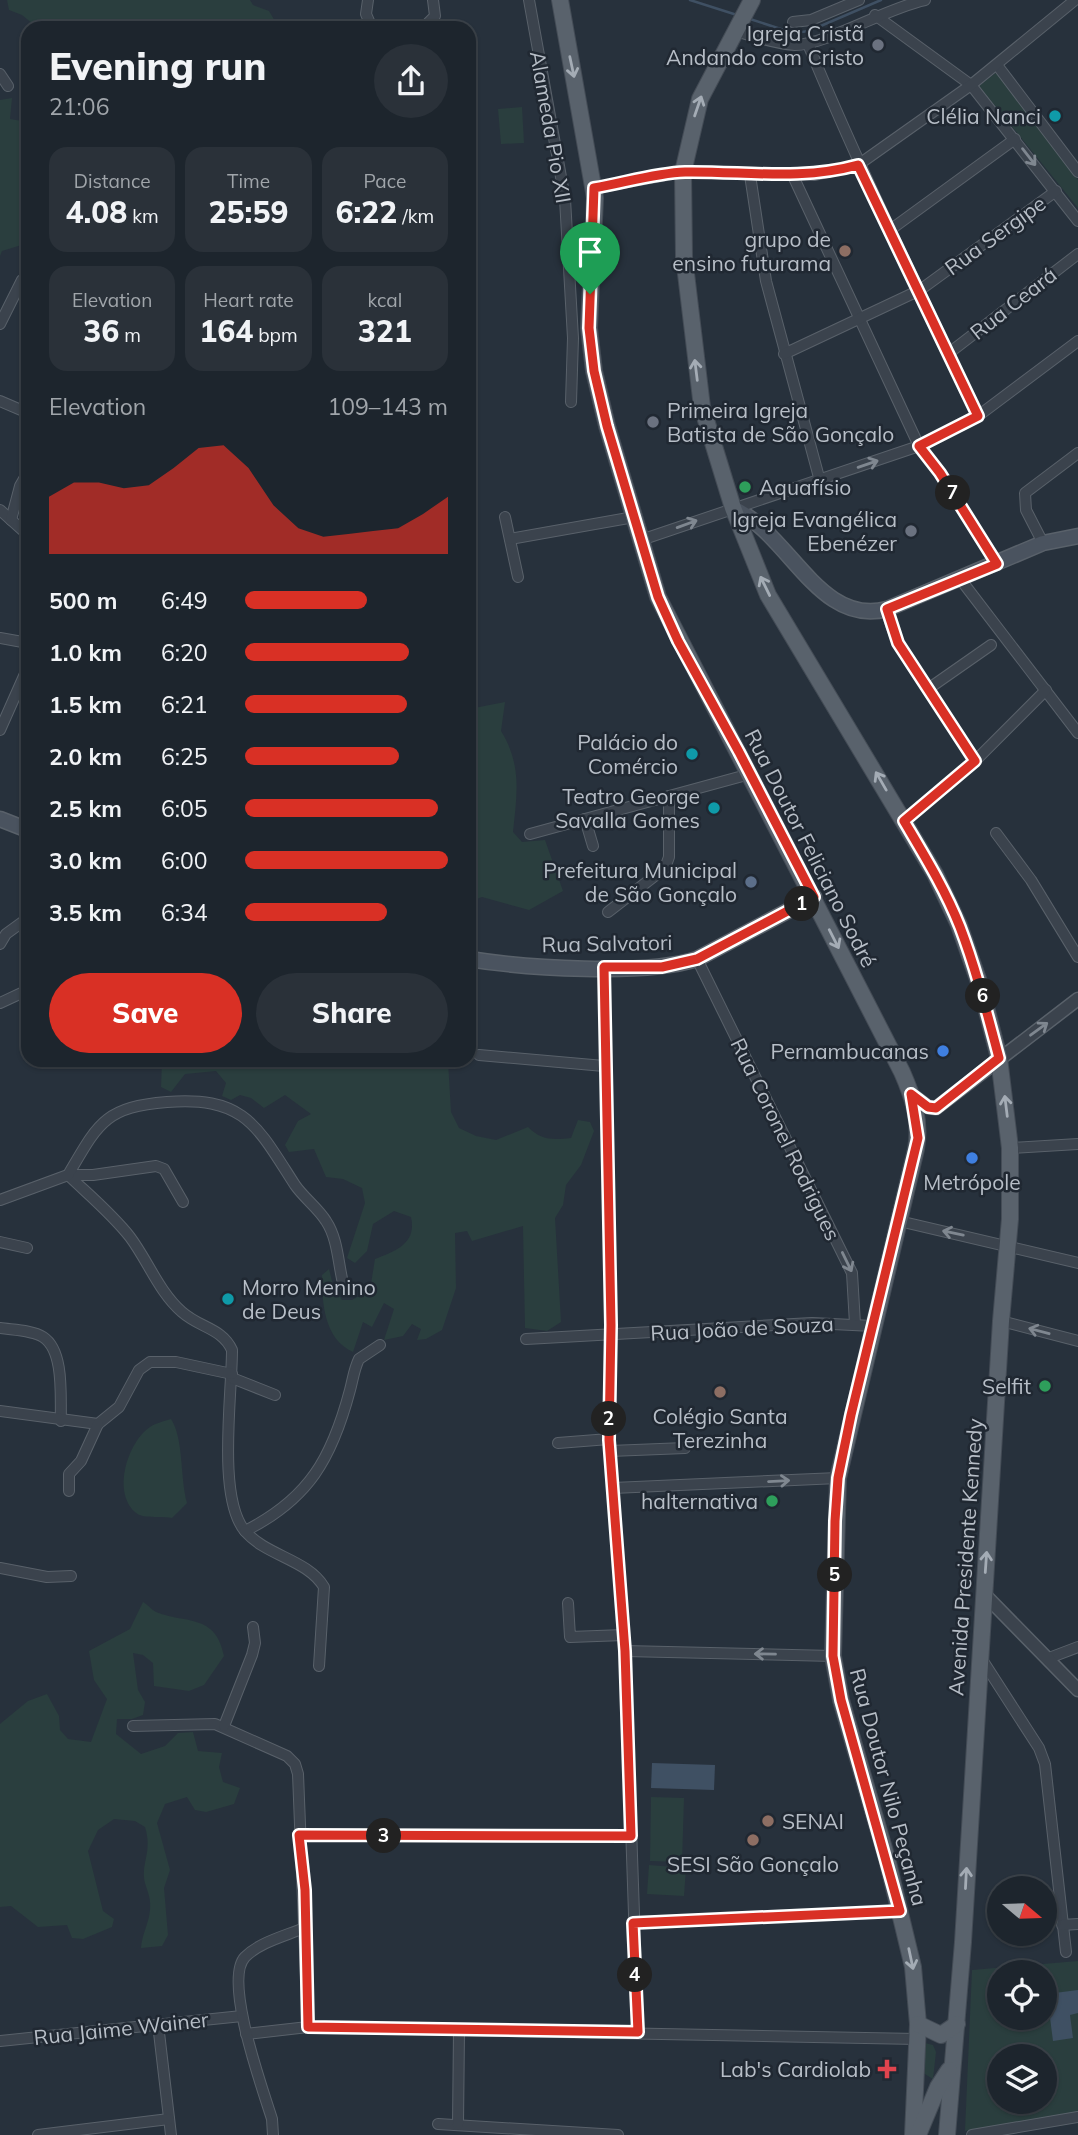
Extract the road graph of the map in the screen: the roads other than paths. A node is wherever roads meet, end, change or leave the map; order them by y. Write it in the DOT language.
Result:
graph roads {
  1 [pos="368,0"];
  2 [pos="433,0"];
  3 [pos="529,0"];
  4 [pos="560,0"];
  5 [pos="859,0"];
  6 [pos="925,0"];
  7 [pos="1075,0"];
  8 [pos="749,6"];
  9 [pos="875,15"];
  10 [pos="369,21"];
  11 [pos="430,21"];
  12 [pos="793,22"];
  13 [pos="737,29"];
  14 [pos="808,44"];
  15 [pos="997,65"];
  16 [pos="0,74"];
  17 [pos="971,85"];
  18 [pos="8,86"];
  19 [pos="1015,139"];
  20 [pos="858,165"];
  21 [pos="683,172"];
  22 [pos="1078,172"];
  23 [pos="750,174"];
  24 [pos="793,176"];
  25 [pos="594,188"];
  26 [pos="1056,191"];
  27 [pos="1078,221"];
  28 [pos="890,230"];
  29 [pos="1078,254"];
  30 [pos="21,282"];
  31 [pos="920,290"];
  32 [pos="590,294"];
  33 [pos="571,296"];
  34 [pos="859,320"];
  35 [pos="0,324"];
  36 [pos="1078,341"];
  37 [pos="949,353"];
  38 [pos="784,354"];
  39 [pos="0,401"];
  40 [pos="571,402"];
  41 [pos="21,411"];
  42 [pos="978,416"];
  43 [pos="919,446"];
  44 [pos="1078,453"];
  45 [pos="820,481"];
  46 [pos="21,484"];
  47 [pos="733,508"];
  48 [pos="0,510"];
  49 [pos="505,517"];
  50 [pos="634,517"];
  51 [pos="11,520"];
  52 [pos="21,529"];
  53 [pos="1078,536"];
  54 [pos="510,539"];
  55 [pos="641,541"];
  56 [pos="1043,543"];
  57 [pos="997,564"];
  58 [pos="518,577"];
  59 [pos="961,580"];
  60 [pos="887,609"];
  61 [pos="0,638"];
  62 [pos="21,642"];
  63 [pos="991,645"];
  64 [pos="21,683"];
  65 [pos="928,689"];
  66 [pos="1046,690"];
  67 [pos="0,730"];
  68 [pos="1078,733"];
  69 [pos="975,761"];
  70 [pos="750,774"];
  71 [pos="669,796"];
  72 [pos="0,819"];
  73 [pos="585,819"];
  74 [pos="904,821"];
  75 [pos="21,827"];
  76 [pos="996,833"];
  77 [pos="530,834"];
  78 [pos="593,846"];
  79 [pos="814,897"];
  80 [pos="608,912"];
  81 [pos="21,923"];
  82 [pos="0,944"];
  83 [pos="1078,957"];
  84 [pos="476,959"];
  85 [pos="697,959"];
  86 [pos="604,967"];
  87 [pos="21,993"];
  88 [pos="1078,999"];
  89 [pos="0,1003"];
  90 [pos="479,1055"];
  91 [pos="999,1058"];
  92 [pos="604,1066"];
  93 [pos="911,1094"];
  94 [pos="1078,1144"];
  95 [pos="1010,1147"];
  96 [pos="68,1175"];
  97 [pos="0,1199"];
  98 [pos="183,1202"];
  99 [pos="899,1221"];
  100 [pos="0,1242"];
  101 [pos="1008,1244"];
  102 [pos="27,1248"];
  103 [pos="1078,1263"];
  104 [pos="343,1283"];
  105 [pos="1000,1321"];
  106 [pos="855,1324"];
  107 [pos="873,1326"];
  108 [pos="0,1328"];
  109 [pos="610,1335"];
  110 [pos="526,1339"];
  111 [pos="1078,1341"];
  112 [pos="380,1345"];
  113 [pos="232,1376"];
  114 [pos="275,1395"];
  115 [pos="0,1411"];
  116 [pos="61,1421"];
  117 [pos="98,1424"];
  118 [pos="558,1443"];
  119 [pos="609,1445"];
  120 [pos="685,1448"];
  121 [pos="838,1478"];
  122 [pos="613,1488"];
  123 [pos="69,1491"];
  124 [pos="245,1531"];
  125 [pos="0,1568"];
  126 [pos="71,1576"];
  127 [pos="984,1594"];
  128 [pos="568,1603"];
  129 [pos="253,1627"];
  130 [pos="624,1635"];
  131 [pos="1078,1647"];
  132 [pos="625,1651"];
  133 [pos="979,1654"];
  134 [pos="833,1656"];
  135 [pos="1049,1658"];
  136 [pos="319,1666"];
  137 [pos="1078,1690"];
  138 [pos="133,1726"];
  139 [pos="223,1726"];
  140 [pos="299,1835"];
  141 [pos="631,1836"];
  142 [pos="900,1911"];
  143 [pos="633,1923"];
  144 [pos="1078,1924"];
  145 [pos="1062,1925"];
  146 [pos="304,1928"];
  147 [pos="1066,1952"];
  148 [pos="242,2015"];
  149 [pos="158,2024"];
  150 [pos="957,2024"];
  151 [pos="308,2027"];
  152 [pos="460,2031"];
  153 [pos="638,2032"];
  154 [pos="918,2032"];
  155 [pos="246,2034"];
  156 [pos="0,2041"];
  157 [pos="949,2069"];
  158 [pos="915,2073"];
  159 [pos="1078,2117"];
  160 [pos="169,2119"];
  161 [pos="438,2124"];
  162 [pos="458,2125"];
  163 [pos="488,2131"];
  164 [pos="38,2135"];
  165 [pos="171,2135"];
  166 [pos="273,2135"];
  167 [pos="618,2135"];
  168 [pos="916,2135"];
  169 [pos="947,2135"];
  170 [pos="972,2135"];
  1 -- 10 [label="street"];
  2 -- 11 [label="street"];
  3 -- 33 [label="street, Alameda Pio XII"];
  4 -- 25 [label="main road, Rua Doutor Feliciano Sodré, one-way"];
  5 -- 12 [label="street"];
  6 -- 9 [label="street"];
  7 -- 15 [label="street"];
  8 -- 13 [label="main road, Avenida Presidente Kennedy"];
  9 -- 14 [label="street"];
  9 -- 17 [label="street"];
  13 -- 14 [label="street"];
  21 -- 13 [label="main road, Avenida Presidente Kennedy, one-way"];
  14 -- 20 [label="street"];
  15 -- 17 [label="street"];
  15 -- 22 [label="street"];
  16 -- 18 [label="street"];
  17 -- 19 [label="street"];
  17 -- 20 [label="street"];
  19 -- 26 [label="street, one-way"];
  19 -- 28 [label="street"];
  20 -- 24 [label="street"];
  20 -- 28 [label="street"];
  21 -- 23 [label="street"];
  21 -- 25 [label="street"];
  47 -- 21 [label="main road, Avenida Presidente Kennedy, one-way"];
  23 -- 24 [label="street"];
  23 -- 38 [label="street"];
  24 -- 34 [label="street"];
  25 -- 32 [label="main road, Rua Doutor Feliciano Sodré"];
  26 -- 27 [label="street"];
  26 -- 31 [label="street, Rua Sergipe"];
  28 -- 31 [label="street"];
  29 -- 37 [label="street, Rua Ceará"];
  30 -- 35 [label="street"];
  31 -- 34 [label="street, Rua Sergipe"];
  31 -- 37 [label="street"];
  32 -- 33 [label="street"];
  32 -- 50 [label="main road, Rua Doutor Feliciano Sodré"];
  33 -- 40 [label="street, Alameda Pio XII"];
  34 -- 38 [label="street, Rua Sergipe"];
  34 -- 43 [label="street"];
  36 -- 42 [label="street"];
  37 -- 42 [label="street"];
  38 -- 45 [label="street"];
  39 -- 41 [label="street"];
  42 -- 43 [label="street"];
  45 -- 43 [label="street, one-way"];
  43 -- 57 [label="street"];
  44 -- 56 [label="street"];
  45 -- 47 [label="street"];
  46 -- 51 [label="street"];
  55 -- 47 [label="street, one-way"];
  47 -- 60 [label="main road"];
  74 -- 47 [label="main road, Avenida Presidente Kennedy, one-way"];
  48 -- 51 [label="street"];
  49 -- 54 [label="street"];
  50 -- 54 [label="street"];
  50 -- 55 [label="main road, Rua Doutor Feliciano Sodré"];
  51 -- 52 [label="street"];
  53 -- 56 [label="main road"];
  54 -- 58 [label="street"];
  55 -- 70 [label="main road, Rua Doutor Feliciano Sodré"];
  56 -- 57 [label="main road"];
  57 -- 59 [label="main road"];
  59 -- 60 [label="main road"];
  59 -- 66 [label="street"];
  60 -- 65 [label="street"];
  61 -- 62 [label="street"];
  63 -- 65 [label="street"];
  64 -- 67 [label="street"];
  65 -- 69 [label="street"];
  66 -- 68 [label="street"];
  66 -- 69 [label="street"];
  69 -- 74 [label="street"];
  70 -- 71 [label="street"];
  70 -- 79 [label="main road, Rua Doutor Feliciano Sodré"];
  71 -- 73 [label="street"];
  71 -- 80 [label="street"];
  72 -- 75 [label="main road"];
  73 -- 77 [label="street"];
  73 -- 78 [label="street"];
  74 -- 91 [label="main road, Avenida Presidente Kennedy"];
  76 -- 83 [label="street"];
  79 -- 85 [label="main road, Rua Salvatori"];
  79 -- 93 [label="main road, Rua Doutor Feliciano Sodré, one-way"];
  81 -- 82 [label="street"];
  84 -- 86 [label="main road, Rua Salvatori"];
  85 -- 86 [label="main road, Rua Salvatori"];
  85 -- 106 [label="street, Rua Coronel Rodrigues, one-way"];
  86 -- 92 [label="street"];
  87 -- 89 [label="street"];
  91 -- 88 [label="street, one-way"];
  90 -- 92 [label="street"];
  91 -- 93 [label="street"];
  95 -- 91 [label="main road, Avenida Presidente Kennedy, one-way"];
  92 -- 109 [label="street"];
  93 -- 99 [label="main road, Rua Doutor Feliciano Sodré"];
  94 -- 95 [label="street"];
  95 -- 101 [label="main road, Avenida Presidente Kennedy"];
  96 -- 97 [label="street"];
  96 -- 98 [label="street"];
  96 -- 104 [label="street"];
  96 -- 113 [label="street"];
  101 -- 99 [label="street, one-way"];
  99 -- 107 [label="main road, Rua Doutor Feliciano Sodré"];
  100 -- 102 [label="street"];
  101 -- 103 [label="street"];
  101 -- 105 [label="main road, Avenida Presidente Kennedy"];
  111 -- 105 [label="street, one-way"];
  127 -- 105 [label="main road, Avenida Presidente Kennedy, one-way"];
  106 -- 107 [label="street, Rua João de Souza"];
  106 -- 109 [label="street, Rua João de Souza"];
  107 -- 121 [label="main road, Rua Doutor Nilo Peçanha"];
  108 -- 116 [label="street"];
  109 -- 110 [label="street, Rua João de Souza"];
  109 -- 119 [label="street"];
  112 -- 124 [label="street"];
  113 -- 114 [label="street"];
  113 -- 117 [label="street"];
  113 -- 124 [label="street"];
  115 -- 116 [label="street"];
  116 -- 117 [label="street"];
  117 -- 123 [label="street"];
  118 -- 119 [label="street"];
  119 -- 120 [label="street"];
  119 -- 122 [label="street"];
  122 -- 121 [label="street, one-way"];
  121 -- 134 [label="main road, Rua Doutor Nilo Peçanha"];
  122 -- 130 [label="street"];
  124 -- 136 [label="street"];
  125 -- 126 [label="street"];
  127 -- 133 [label="main road, Avenida Presidente Kennedy"];
  127 -- 135 [label="street"];
  128 -- 130 [label="street"];
  129 -- 139 [label="street"];
  130 -- 132 [label="street"];
  131 -- 135 [label="street"];
  134 -- 132 [label="street, one-way"];
  132 -- 141 [label="street"];
  133 -- 145 [label="street"];
  150 -- 133 [label="main road, Avenida Presidente Kennedy, one-way"];
  134 -- 142 [label="main road, Rua Doutor Nilo Peçanha"];
  135 -- 137 [label="street"];
  138 -- 139 [label="street"];
  139 -- 140 [label="street"];
  140 -- 141 [label="street"];
  140 -- 146 [label="street"];
  141 -- 143 [label="street"];
  142 -- 143 [label="street"];
  142 -- 154 [label="main road, Rua Doutor Nilo Peçanha, one-way"];
  143 -- 153 [label="street"];
  144 -- 145 [label="street"];
  145 -- 147 [label="street"];
  146 -- 148 [label="street"];
  146 -- 151 [label="street"];
  148 -- 149 [label="street, Rua Jaime Wainer"];
  148 -- 155 [label="street"];
  149 -- 156 [label="street, Rua Jaime Wainer"];
  149 -- 160 [label="street"];
  150 -- 154 [label="main road"];
  150 -- 157 [label="main road, Avenida Presidente Kennedy"];
  151 -- 152 [label="street"];
  151 -- 155 [label="street"];
  152 -- 153 [label="street"];
  152 -- 162 [label="street"];
  153 -- 154 [label="street"];
  154 -- 157 [label="main road"];
  154 -- 158 [label="main road, Rua Doutor Nilo Peçanha"];
  155 -- 166 [label="street"];
  157 -- 158 [label="main road"];
  157 -- 168 [label="main road, Avenida Presidente Kennedy"];
  157 -- 169 [label="main road, Avenida Presidente Kennedy"];
  158 -- 168 [label="main road, Rua Doutor Nilo Peçanha"];
  159 -- 170 [label="street"];
  160 -- 164 [label="street"];
  160 -- 165 [label="street"];
  161 -- 162 [label="street"];
  162 -- 163 [label="street"];
  163 -- 167 [label="street"];
}
